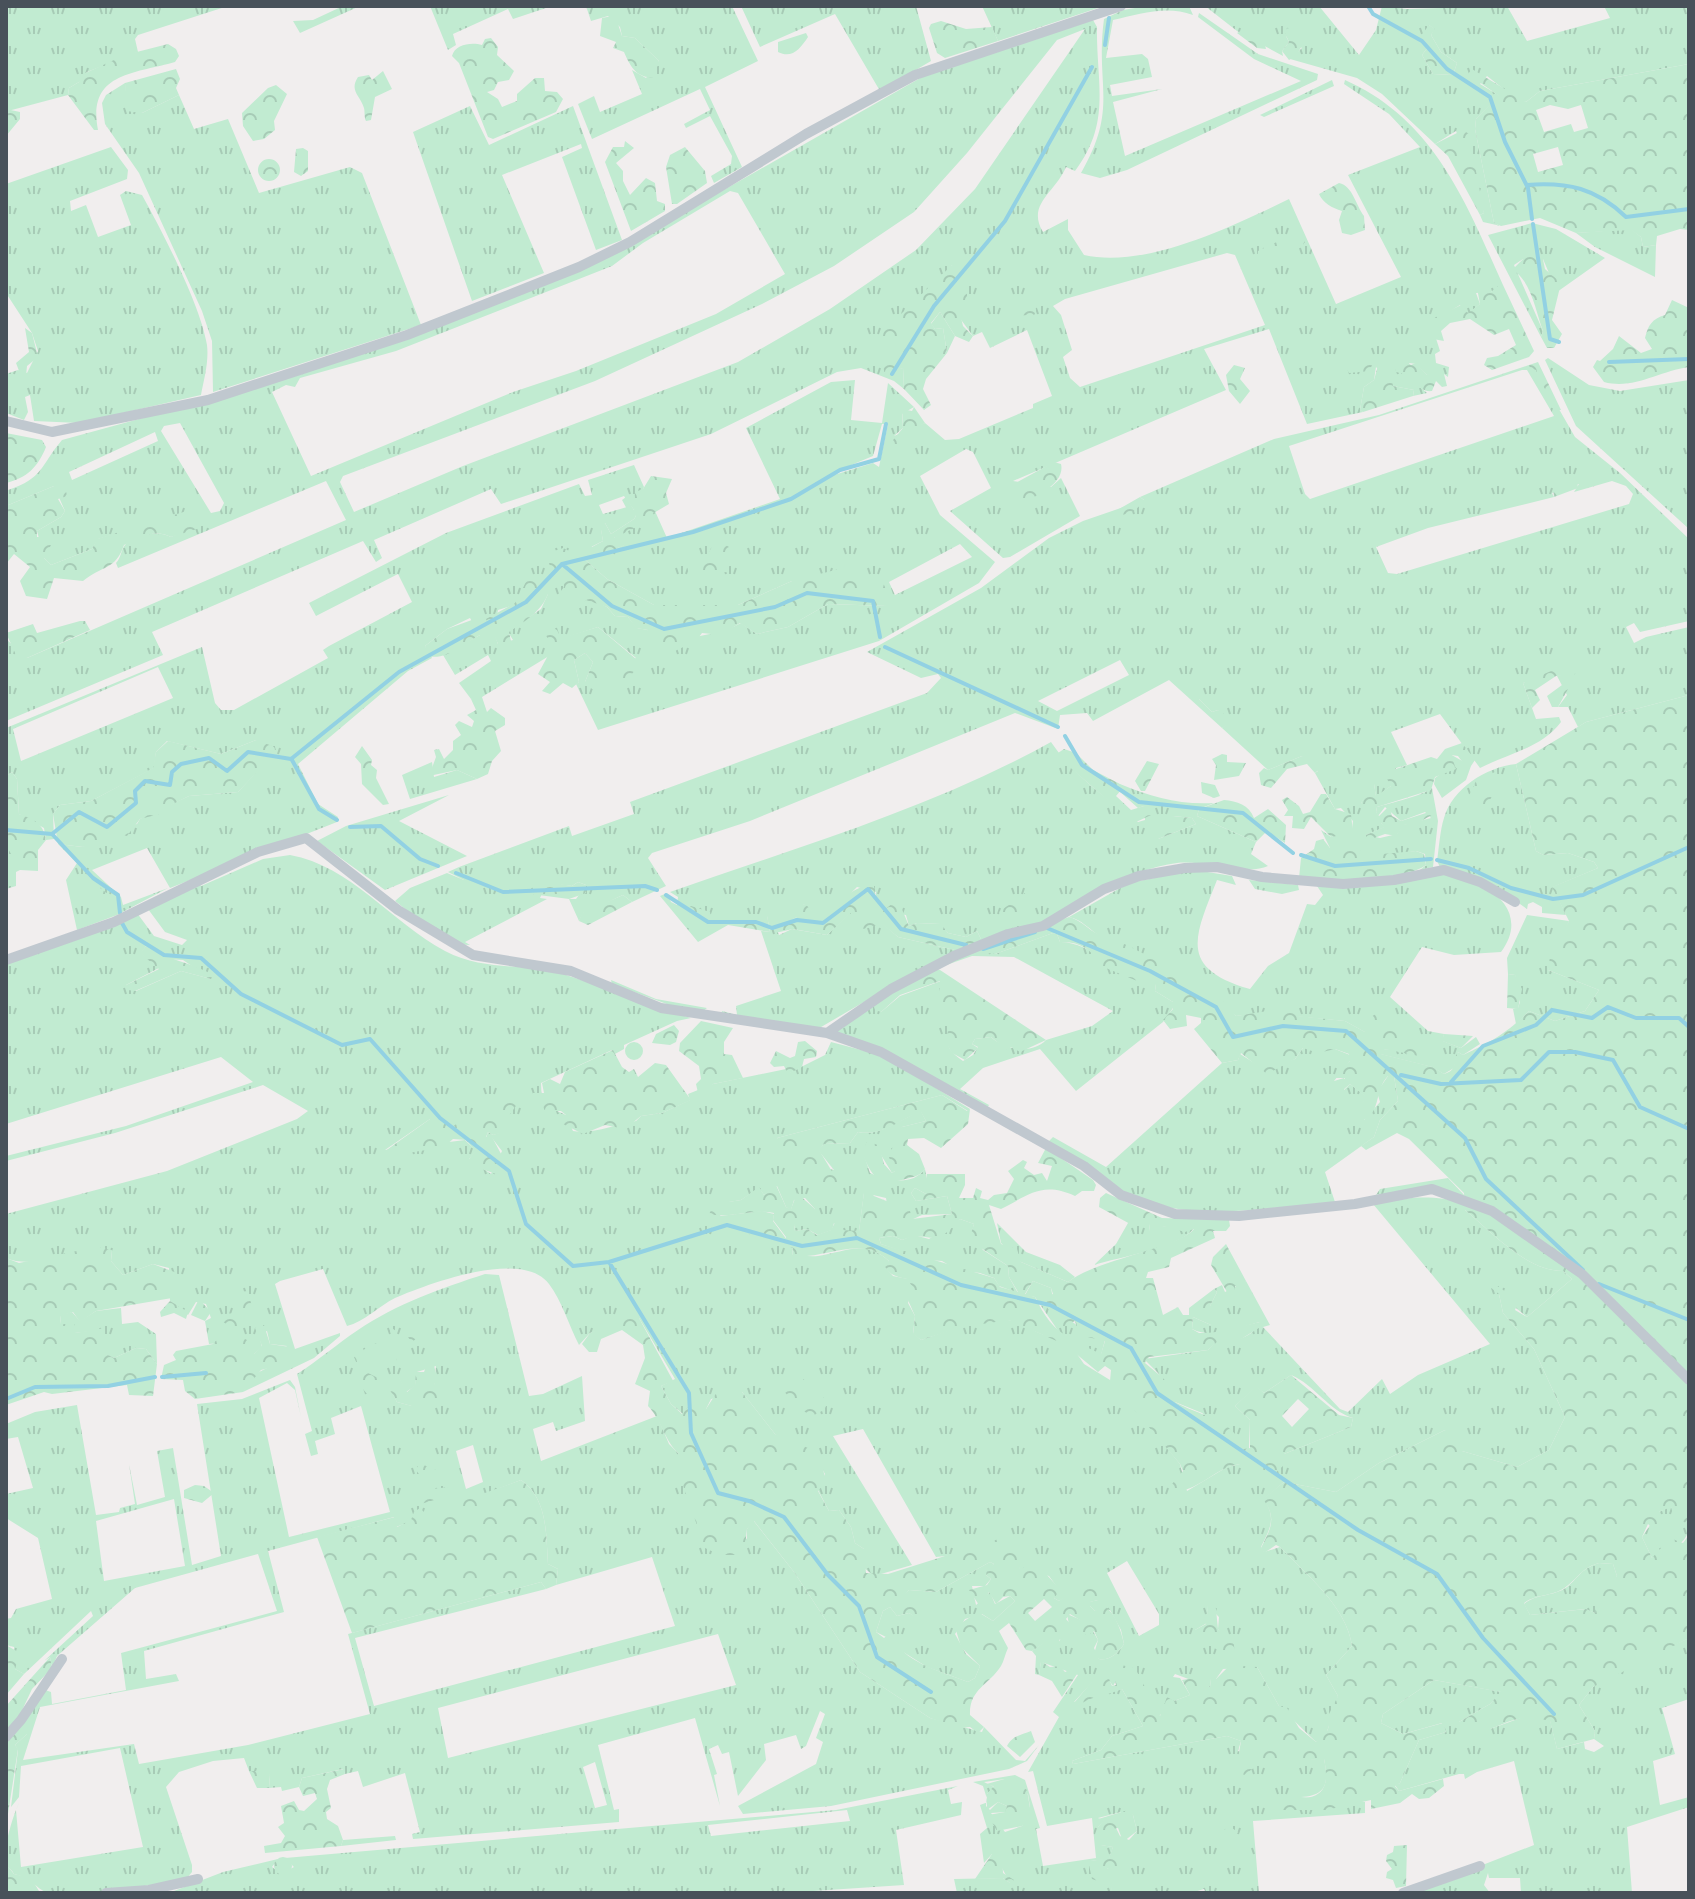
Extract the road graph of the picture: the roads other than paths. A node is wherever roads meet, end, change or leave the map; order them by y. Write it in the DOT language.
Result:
graph roads {
  1 [pos="1121,6"];
  2 [pos="6,421"];
  3 [pos="1515,902"];
  4 [pos="6,960"];
  5 [pos="827,1033"];
  6 [pos="1689,1380"];
  7 [pos="62,1659"];
  8 [pos="6,1737"];
  9 [pos="1480,1866"];
  10 [pos="198,1879"];
  11 [pos="106,1893"];
  12 [pos="1403,1893"];
  1 -- 2 [label="street"];
  3 -- 5 [label="street"];
  4 -- 5 [label="street"];
  5 -- 6 [label="street"];
  7 -- 8 [label="street"];
  9 -- 12 [label="street"];
  10 -- 11 [label="street"];
}
